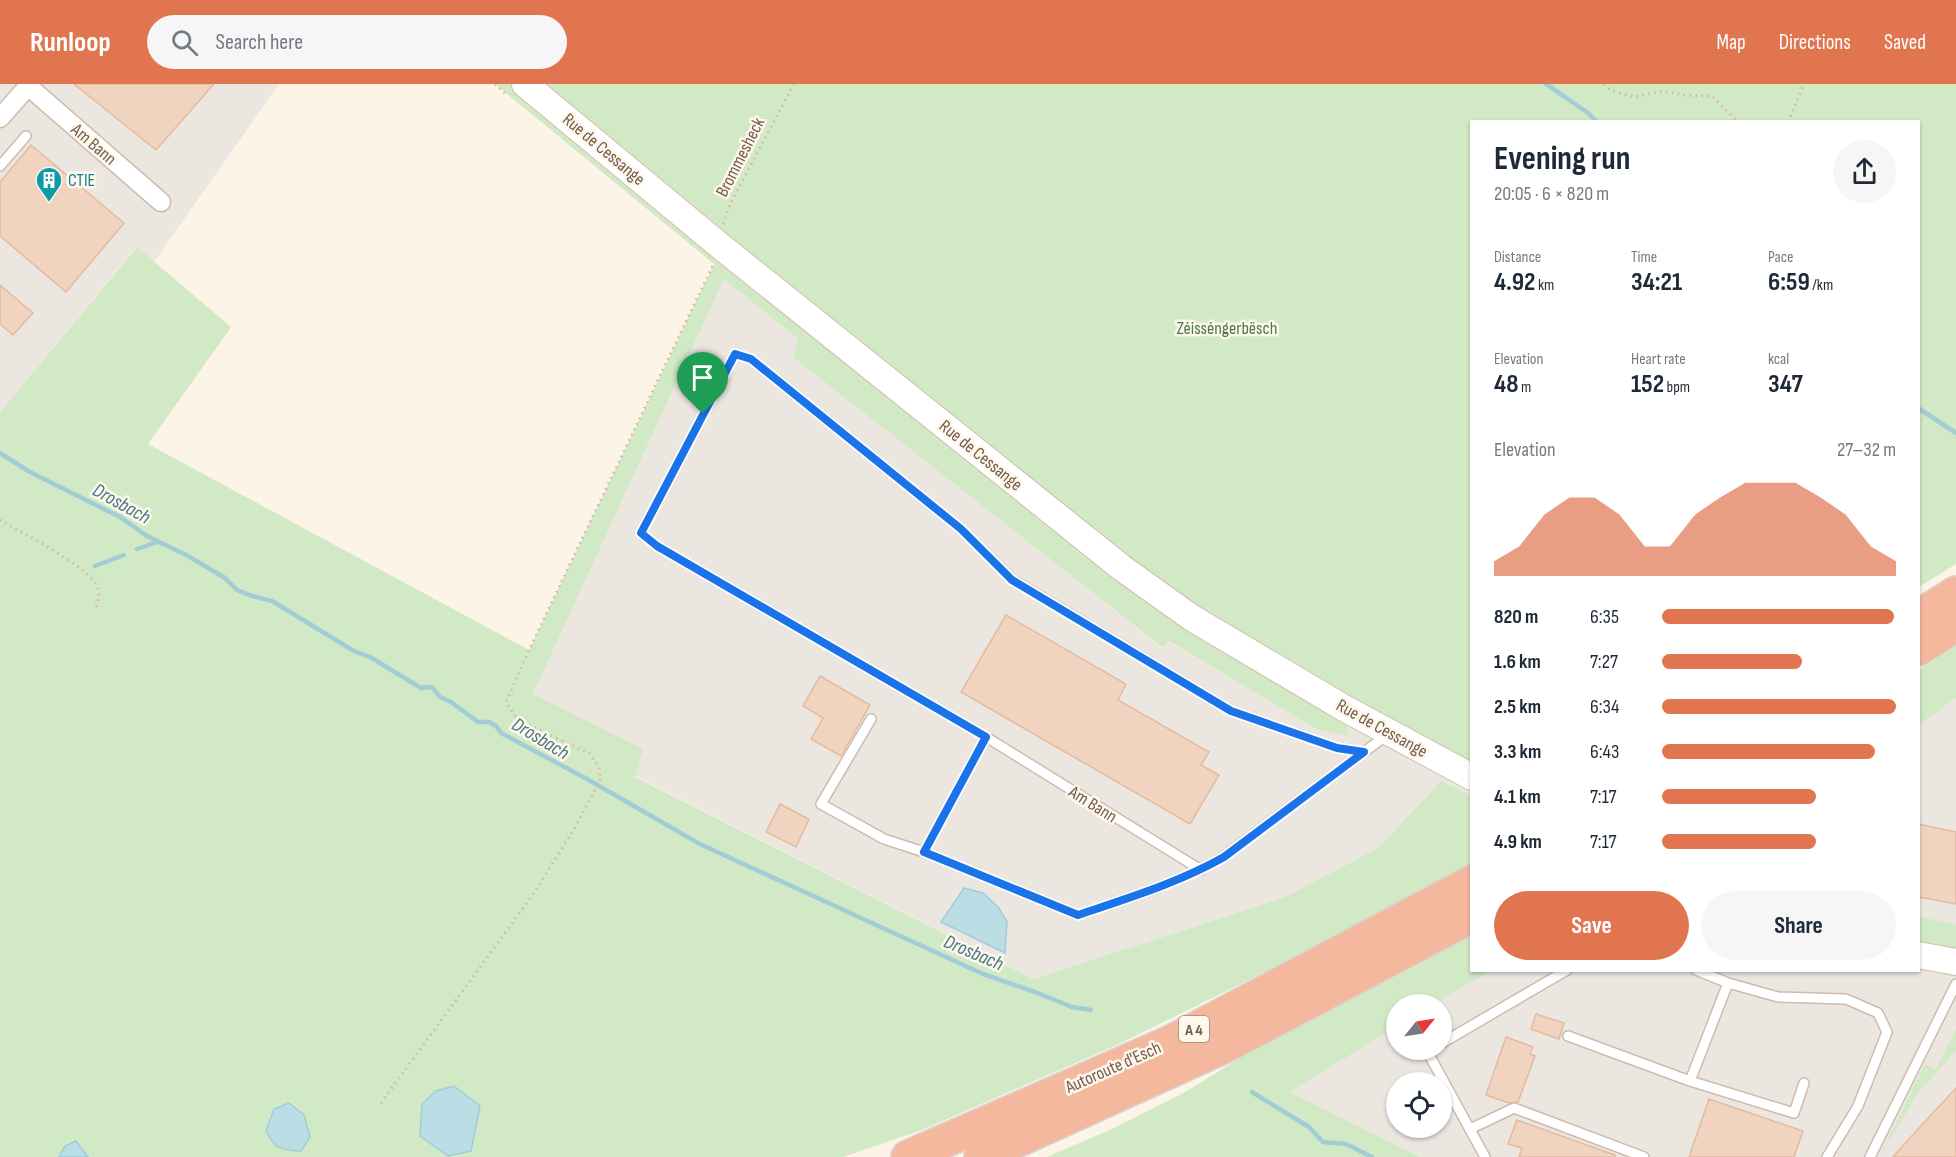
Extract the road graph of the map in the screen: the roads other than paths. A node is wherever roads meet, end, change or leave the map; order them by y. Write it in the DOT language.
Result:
graph roads {
  1 [pos="525,84"];
  2 [pos="29,85"];
  3 [pos="0,118"];
  4 [pos="26,136"];
  5 [pos="0,166"];
  6 [pos="161,202"];
  7 [pos="1956,594"];
  8 [pos="1920,616"];
  9 [pos="1956,626"];
  10 [pos="1920,648"];
  11 [pos="871,719"];
  12 [pos="1389,734"];
  13 [pos="986,737"];
  14 [pos="1364,752"];
  15 [pos="1470,776"];
  16 [pos="924,852"];
  17 [pos="1200,870"];
  18 [pos="1470,883"];
  19 [pos="1470,917"];
  20 [pos="1920,954"];
  21 [pos="1956,962"];
  22 [pos="1564,972"];
  23 [pos="1701,972"];
  24 [pos="1728,983"];
  25 [pos="1956,984"];
  26 [pos="1568,1036"];
  27 [pos="1452,1037"];
  28 [pos="1432,1060"];
  29 [pos="1185,1065"];
  30 [pos="1690,1081"];
  31 [pos="1804,1083"];
  32 [pos="1470,1130"];
  33 [pos="908,1157"];
  34 [pos="981,1157"];
  35 [pos="1015,1157"];
  36 [pos="1485,1157"];
  37 [pos="1644,1157"];
  38 [pos="1827,1157"];
  39 [pos="1870,1157"];
  1 -- 12 [label="main road, Rue de Cessange"];
  2 -- 3 [label="street"];
  2 -- 6 [label="street, Am Bann"];
  4 -- 5 [label="lane"];
  7 -- 8 [label="highway"];
  9 -- 10 [label="highway"];
  11 -- 16 [label="lane"];
  12 -- 14 [label="lane"];
  12 -- 15 [label="main road, Rue de Cessange"];
  13 -- 14 [label="lane, Am Bann"];
  13 -- 16 [label="lane"];
  13 -- 17 [label="lane, Am Bann"];
  14 -- 17 [label="lane"];
  16 -- 17 [label="lane"];
  18 -- 33 [label="highway, Autoroute d'Esch / A 4"];
  19 -- 29 [label="highway, Autoroute d'Esch / A 4"];
  20 -- 21 [label="main road"];
  22 -- 27 [label="lane"];
  23 -- 24 [label="lane"];
  24 -- 30 [label="lane"];
  24 -- 38 [label="lane"];
  25 -- 39 [label="lane"];
  26 -- 30 [label="lane"];
  28 -- 32 [label="lane"];
  29 -- 34 [label="highway, Autoroute d'Esch / A 4"];
  29 -- 35 [label="highway, A 4"];
  30 -- 31 [label="lane"];
  32 -- 36 [label="lane"];
  32 -- 37 [label="lane"];
}
